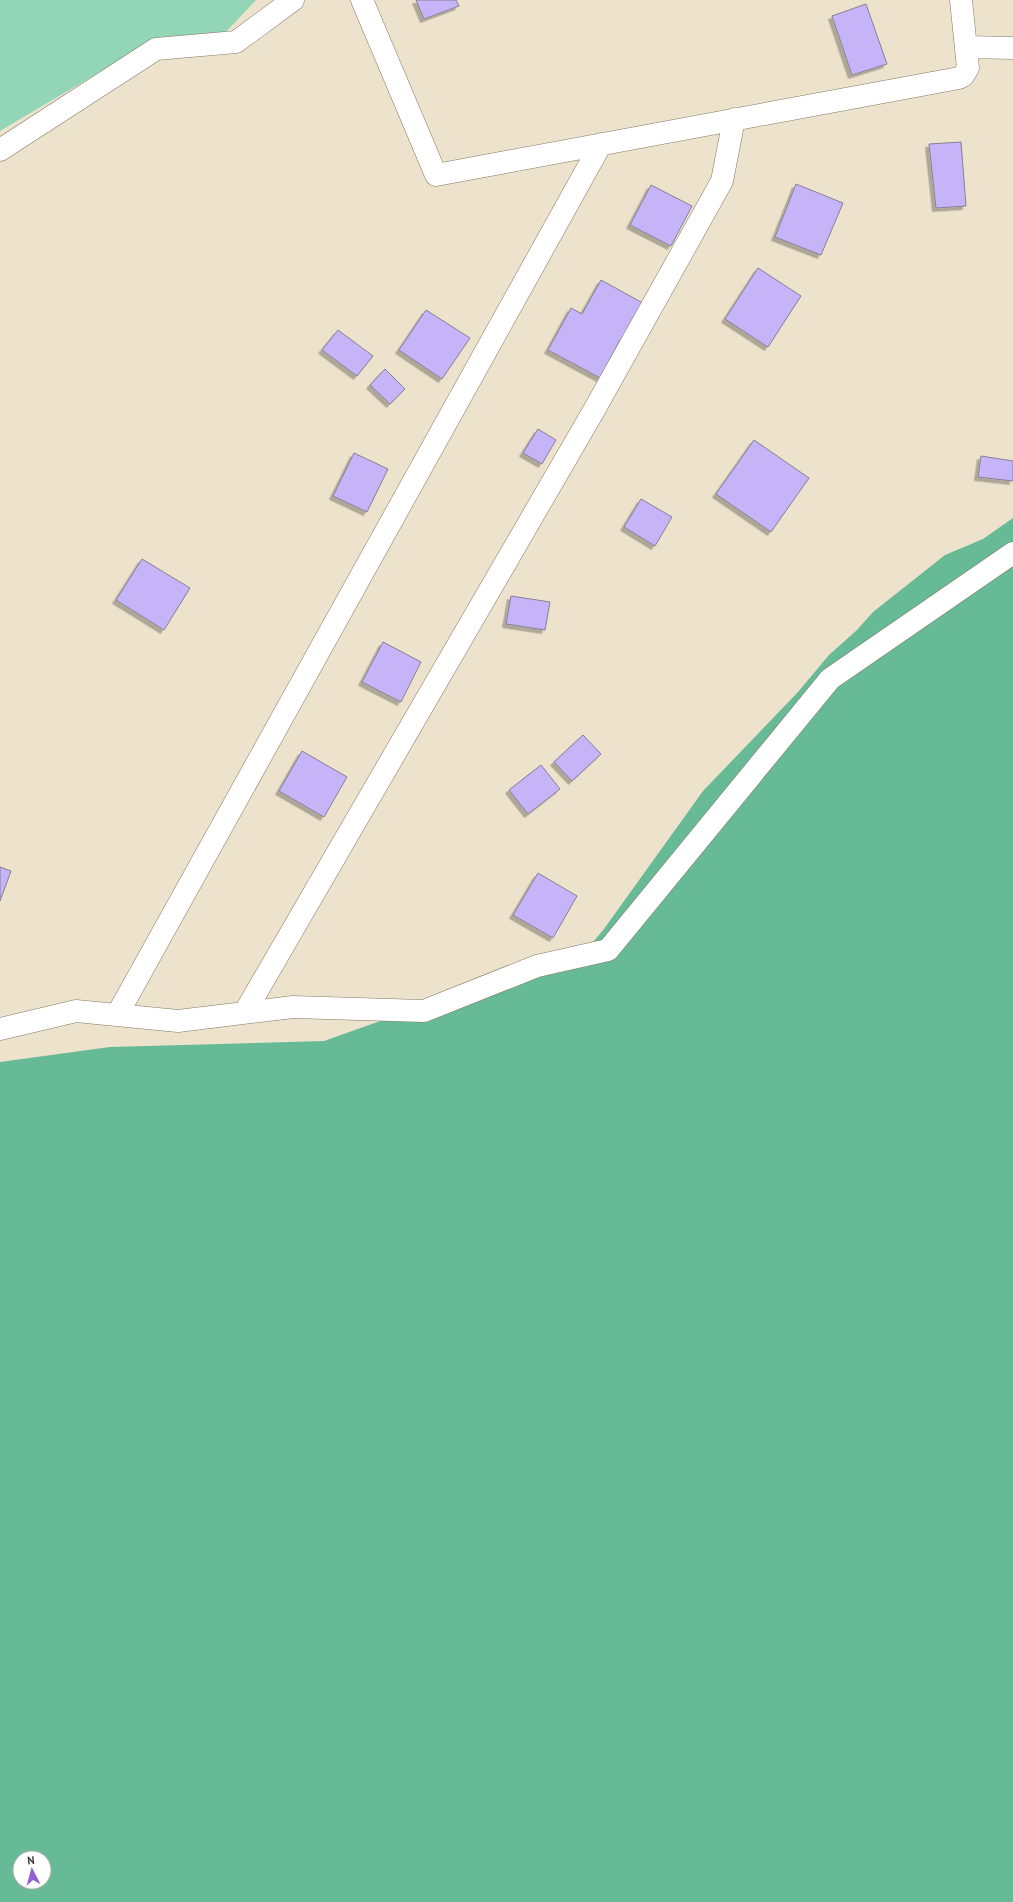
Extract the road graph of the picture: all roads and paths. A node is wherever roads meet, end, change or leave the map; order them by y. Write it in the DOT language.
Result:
graph roads {
  1 [pos="293,0"];
  2 [pos="362,0"];
  3 [pos="961,0"];
  4 [pos="966,47"];
  5 [pos="1013,48"];
  6 [pos="734,119"];
  7 [pos="601,144"];
  8 [pos="0,150"];
  9 [pos="1013,554"];
  10 [pos="245,1012"];
  11 [pos="118,1015"];
  12 [pos="0,1029"];
  1 -- 8 [label="street"];
  2 -- 7 [label="street"];
  3 -- 4 [label="street"];
  4 -- 5 [label="street"];
  4 -- 6 [label="street"];
  6 -- 7 [label="street"];
  6 -- 10 [label="street"];
  7 -- 11 [label="street"];
  9 -- 10 [label="street"];
  10 -- 11 [label="street"];
  11 -- 12 [label="street"];
}
